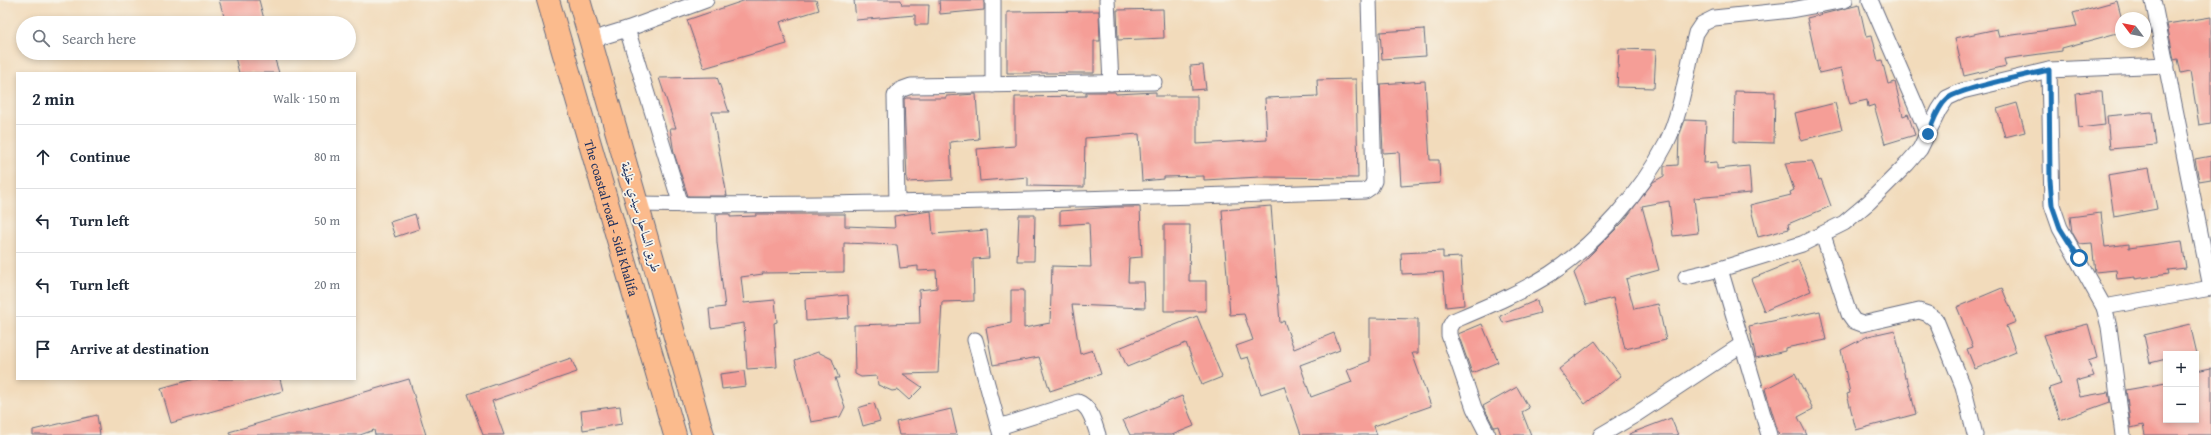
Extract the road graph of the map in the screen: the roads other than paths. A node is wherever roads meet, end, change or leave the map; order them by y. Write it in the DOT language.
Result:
graph roads {
  1 [pos="548,0"];
  2 [pos="579,0"];
  3 [pos="706,0"];
  4 [pos="993,0"];
  5 [pos="1107,0"];
  6 [pos="1369,0"];
  7 [pos="1845,0"];
  8 [pos="1870,0"];
  9 [pos="2153,0"];
  10 [pos="627,29"];
  11 [pos="591,40"];
  12 [pos="2167,65"];
  13 [pos="2049,70"];
  14 [pos="1154,82"];
  15 [pos="1111,83"];
  16 [pos="992,85"];
  17 [pos="1928,134"];
  18 [pos="897,202"];
  19 [pos="637,204"];
  20 [pos="681,205"];
  21 [pos="1823,235"];
  22 [pos="1720,269"];
  23 [pos="1686,277"];
  24 [pos="2211,287"];
  25 [pos="2104,307"];
  26 [pos="975,340"];
  27 [pos="1741,345"];
  28 [pos="1000,431"];
  29 [pos="675,435"];
  30 [pos="703,435"];
  31 [pos="1098,435"];
  32 [pos="1488,435"];
  33 [pos="1601,435"];
  34 [pos="1769,435"];
  35 [pos="1975,435"];
  36 [pos="2123,435"];
  1 -- 29 [label="highway, The coastal road - Sidi Khalifa"];
  2 -- 11 [label="highway, طريق الساحل سيدي خليفة"];
  3 -- 10 [label="street"];
  4 -- 16 [label="street"];
  5 -- 15 [label="street"];
  6 -- 18 [label="street"];
  7 -- 32 [label="street"];
  8 -- 17 [label="street"];
  9 -- 12 [label="street"];
  10 -- 11 [label="street"];
  10 -- 20 [label="street"];
  11 -- 19 [label="highway, طريق الساحل سيدي خليفة"];
  12 -- 13 [label="street"];
  12 -- 24 [label="street"];
  13 -- 17 [label="street"];
  13 -- 25 [label="street"];
  14 -- 15 [label="street"];
  15 -- 16 [label="street"];
  16 -- 18 [label="street"];
  17 -- 21 [label="street"];
  18 -- 20 [label="street"];
  19 -- 20 [label="street"];
  19 -- 30 [label="highway, طريق الساحل سيدي خليفة"];
  21 -- 22 [label="street"];
  21 -- 35 [label="street"];
  22 -- 23 [label="street"];
  22 -- 27 [label="street"];
  24 -- 25 [label="street"];
  25 -- 36 [label="street"];
  26 -- 28 [label="street"];
  27 -- 33 [label="street"];
  27 -- 34 [label="street"];
  28 -- 31 [label="street"];
}
